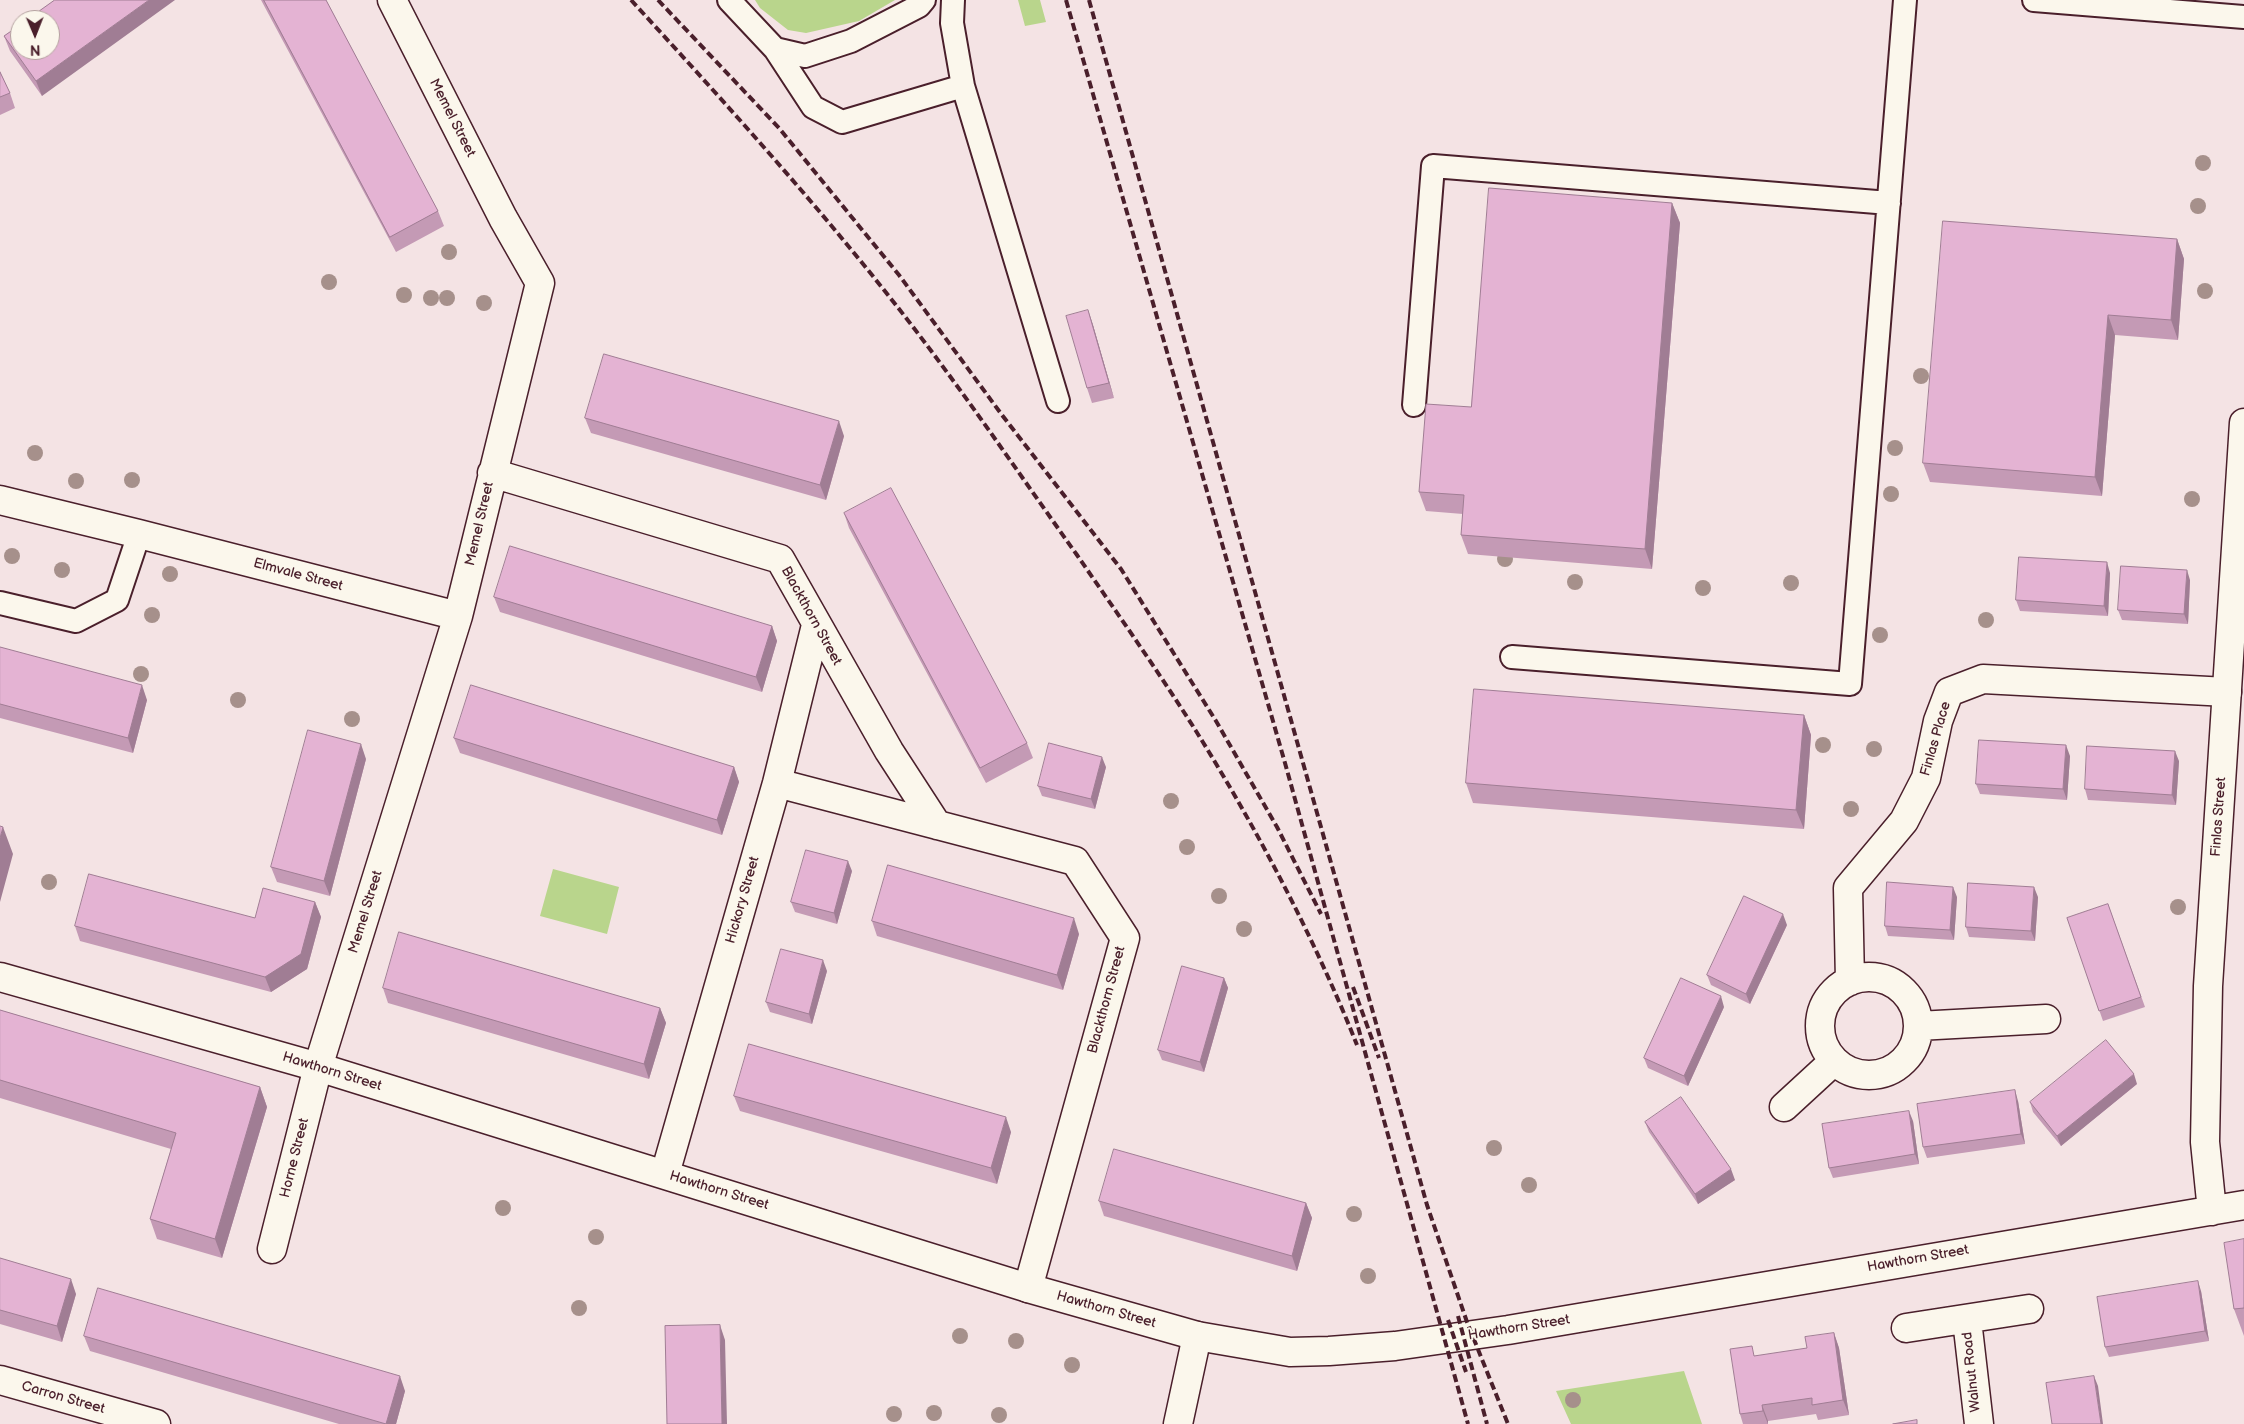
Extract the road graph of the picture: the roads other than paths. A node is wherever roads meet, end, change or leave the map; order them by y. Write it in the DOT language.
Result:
graph roads {
  1 [pos="392,0"];
  2 [pos="730,0"];
  3 [pos="924,0"];
  4 [pos="953,0"];
  5 [pos="1905,0"];
  6 [pos="2034,0"];
  7 [pos="2244,17"];
  8 [pos="775,49"];
  9 [pos="963,86"];
  10 [pos="1889,203"];
  11 [pos="1058,401"];
  12 [pos="1414,405"];
  13 [pos="2244,423"];
  14 [pos="492,473"];
  15 [pos="0,500"];
  16 [pos="139,534"];
  17 [pos="0,603"];
  18 [pos="458,616"];
  19 [pos="816,625"];
  20 [pos="1512,657"];
  21 [pos="2227,692"];
  22 [pos="777,782"];
  23 [pos="937,825"];
  24 [pos="0,977"];
  25 [pos="1850,981"];
  26 [pos="2046,1019"];
  27 [pos="1918,1026"];
  28 [pos="1834,1061"];
  29 [pos="318,1067"];
  30 [pos="1784,1107"];
  31 [pos="665,1174"];
  32 [pos="2244,1206"];
  33 [pos="2212,1211"];
  34 [pos="272,1249"];
  35 [pos="1028,1288"];
  36 [pos="2028,1309"];
  37 [pos="1966,1320"];
  38 [pos="1906,1328"];
  39 [pos="1198,1336"];
  40 [pos="0,1380"];
  41 [pos="156,1424"];
  42 [pos="1178,1424"];
  43 [pos="1979,1424"];
  1 -- 14 [label="street, Memel Street"];
  2 -- 8 [label="lane"];
  3 -- 8 [label="lane"];
  4 -- 9 [label="lane"];
  5 -- 10 [label="lane"];
  6 -- 7 [label="lane"];
  8 -- 9 [label="lane"];
  9 -- 11 [label="lane"];
  10 -- 12 [label="lane"];
  10 -- 20 [label="lane"];
  13 -- 21 [label="street, Finlas Street"];
  14 -- 18 [label="street, Memel Street"];
  14 -- 19 [label="street, Blackthorn Street"];
  15 -- 16 [label="street, Elmvale Street"];
  16 -- 17 [label="lane"];
  16 -- 18 [label="street, Elmvale Street"];
  18 -- 29 [label="street, Memel Street"];
  19 -- 22 [label="street, Hickory Street"];
  19 -- 23 [label="street, Blackthorn Street"];
  21 -- 25 [label="street, Finlas Place"];
  21 -- 33 [label="street, Finlas Street"];
  22 -- 23 [label="street, Blackthorn Street"];
  22 -- 31 [label="street, Hickory Street"];
  23 -- 35 [label="street, Blackthorn Street"];
  24 -- 29 [label="street, Hawthorn Street"];
  25 -- 27 [label="street"];
  25 -- 28 [label="street"];
  26 -- 27 [label="street"];
  27 -- 28 [label="street"];
  28 -- 30 [label="street"];
  29 -- 31 [label="street, Hawthorn Street"];
  29 -- 34 [label="street, Horne Street"];
  31 -- 35 [label="street, Hawthorn Street"];
  32 -- 33 [label="street, Hawthorn Street"];
  33 -- 39 [label="street, Hawthorn Street"];
  35 -- 39 [label="street, Hawthorn Street"];
  36 -- 37 [label="street, Walnut Road"];
  37 -- 38 [label="street, Walnut Road"];
  37 -- 43 [label="street, Walnut Road"];
  39 -- 42 [label="street"];
  40 -- 41 [label="street, Carron Street"];
}
